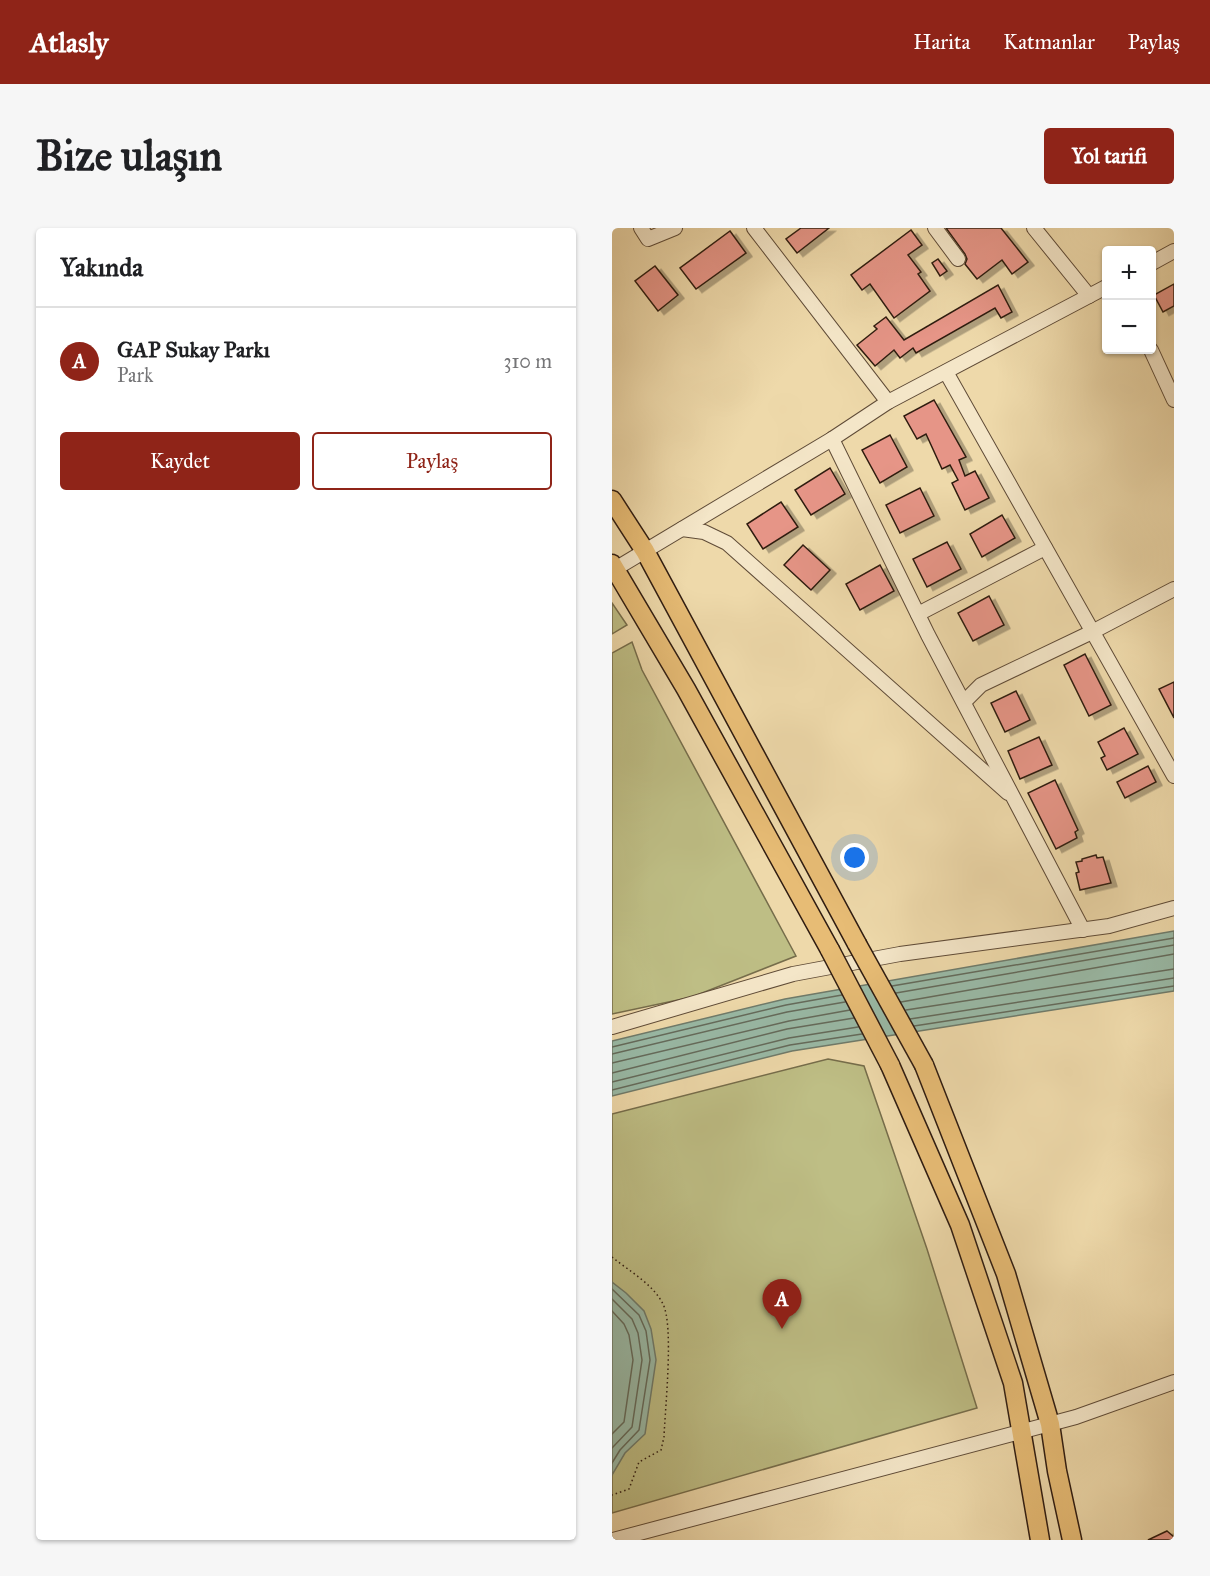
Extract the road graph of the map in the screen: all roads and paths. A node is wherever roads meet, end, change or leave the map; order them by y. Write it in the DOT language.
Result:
graph roads {
  1 [pos="641,228"];
  2 [pos="675,228"];
  3 [pos="754,228"];
  4 [pos="935,228"];
  5 [pos="1034,228"];
  6 [pos="1174,251"];
  7 [pos="958,259"];
  8 [pos="1156,261"];
  9 [pos="1102,290"];
  10 [pos="1089,296"];
  11 [pos="1153,354"];
  12 [pos="946,372"];
  13 [pos="1174,400"];
  14 [pos="888,402"];
  15 [pos="832,439"];
  16 [pos="612,500"];
  17 [pos="682,529"];
  18 [pos="1045,548"];
  19 [pos="645,551"];
  20 [pos="614,566"];
  21 [pos="1174,590"];
  22 [pos="918,614"];
  23 [pos="1092,632"];
  24 [pos="964,702"];
  25 [pos="1174,776"];
  26 [pos="1014,799"];
  27 [pos="1174,908"];
  28 [pos="1083,930"];
  29 [pos="612,1027"];
  30 [pos="612,1257"];
  31 [pos="1174,1382"];
  32 [pos="1050,1424"];
  33 [pos="1021,1432"];
  34 [pos="612,1495"];
  35 [pos="613,1540"];
  36 [pos="1040,1540"];
  37 [pos="1072,1540"];
  1 -- 2 [label="street"];
  3 -- 14 [label="street"];
  4 -- 7 [label="street"];
  5 -- 10 [label="street"];
  6 -- 8 [label="street"];
  9 -- 10 [label="street"];
  10 -- 12 [label="street"];
  11 -- 13 [label="street"];
  12 -- 14 [label="street"];
  12 -- 18 [label="street"];
  14 -- 15 [label="street"];
  15 -- 17 [label="street"];
  15 -- 22 [label="street"];
  16 -- 19 [label="main road"];
  17 -- 19 [label="street"];
  17 -- 26 [label="street"];
  18 -- 22 [label="street"];
  18 -- 23 [label="street"];
  19 -- 20 [label="street"];
  19 -- 32 [label="main road, bridge"];
  20 -- 33 [label="main road, bridge"];
  21 -- 23 [label="street"];
  22 -- 24 [label="street"];
  23 -- 24 [label="street"];
  23 -- 25 [label="street"];
  24 -- 26 [label="street"];
  26 -- 28 [label="street"];
  27 -- 28 [label="street"];
  28 -- 29 [label="street"];
  30 -- 34 [label="path"];
  31 -- 32 [label="street"];
  32 -- 33 [label="street"];
  32 -- 37 [label="main road"];
  33 -- 35 [label="street"];
  33 -- 36 [label="main road"];
}
